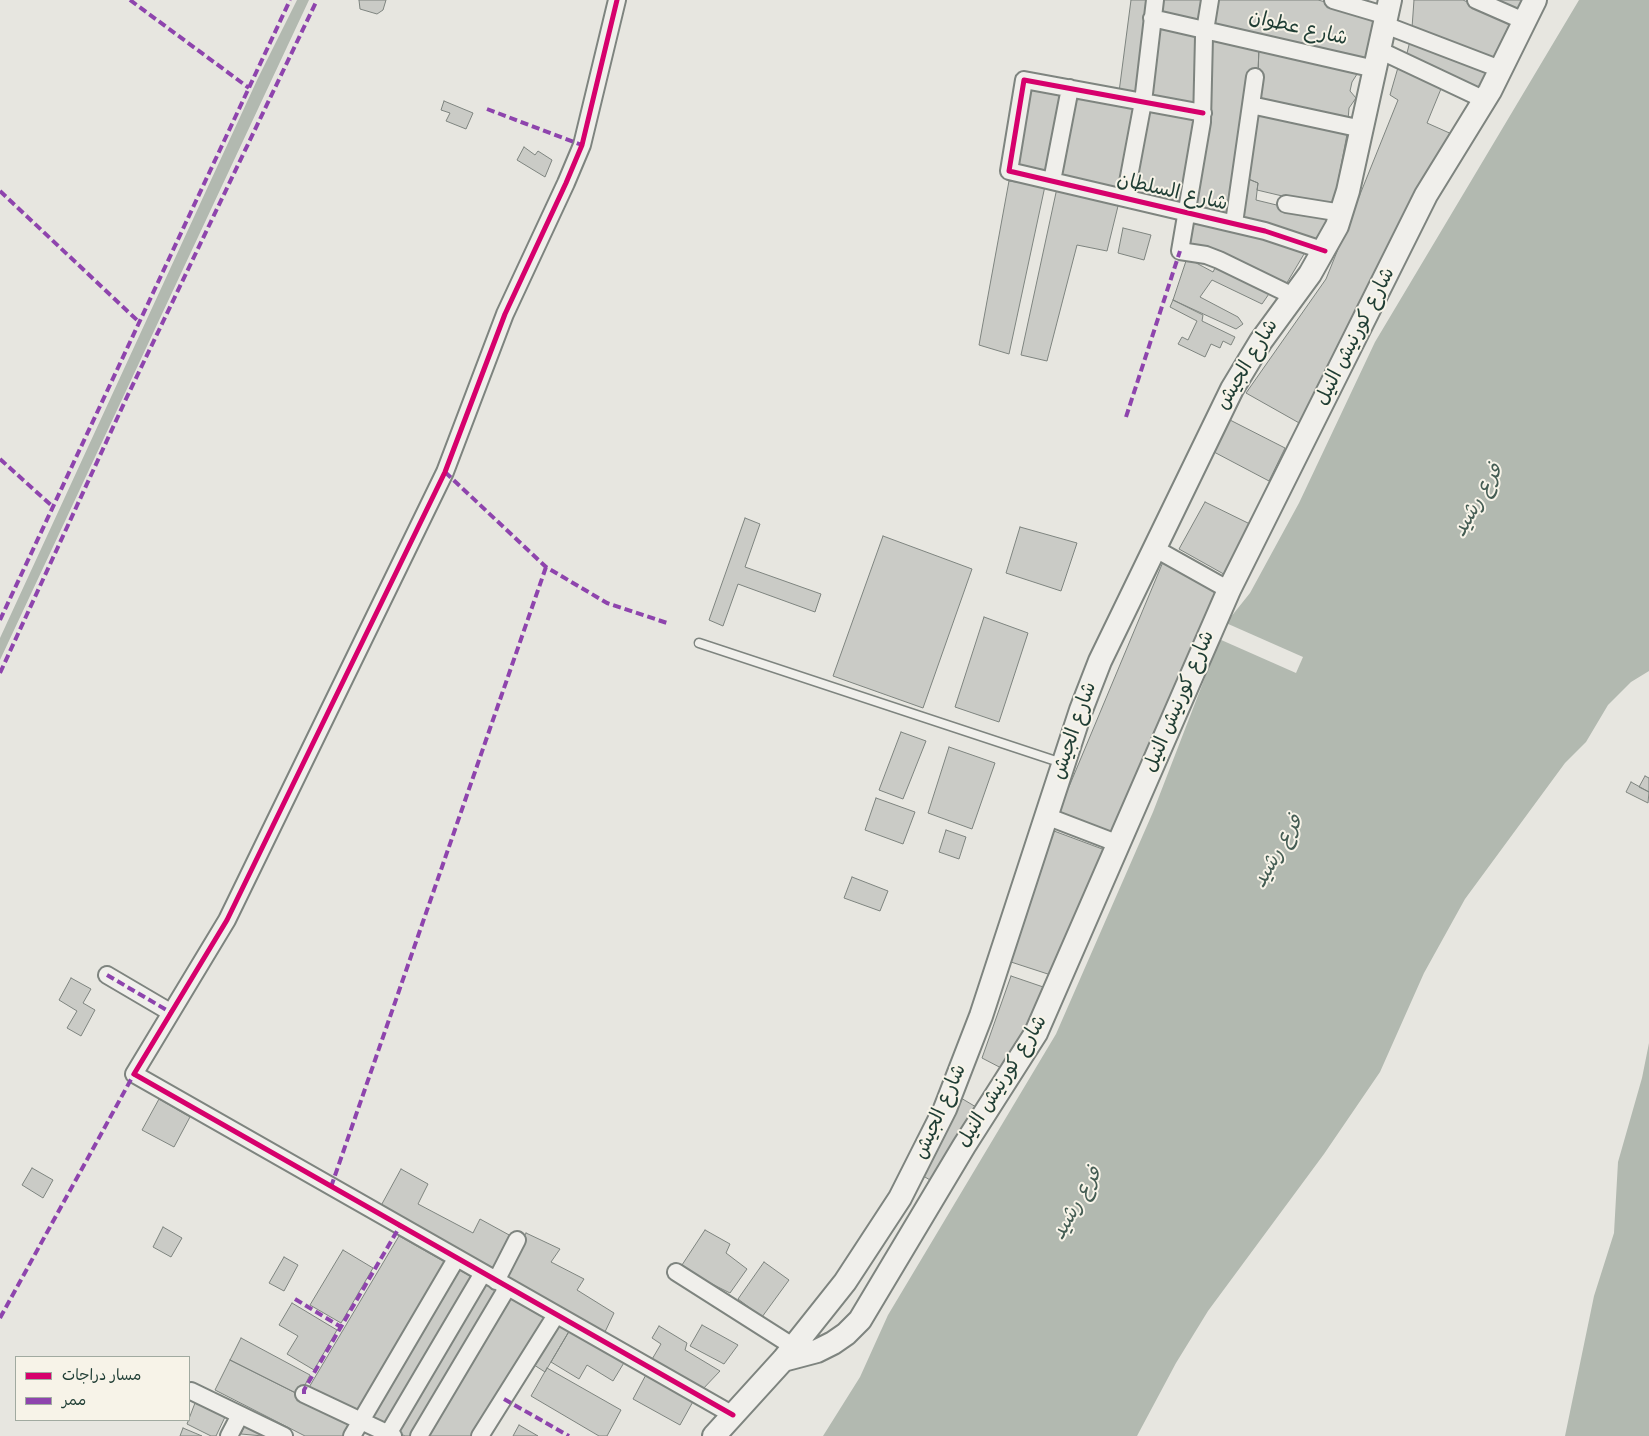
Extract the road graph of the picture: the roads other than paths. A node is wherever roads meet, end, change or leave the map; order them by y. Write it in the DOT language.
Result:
graph roads {
  1 [pos="617,0"];
  2 [pos="1155,0"];
  3 [pos="1210,0"];
  4 [pos="1333,0"];
  5 [pos="1476,0"];
  6 [pos="1535,0"];
  7 [pos="1387,13"];
  8 [pos="1152,18"];
  9 [pos="1524,21"];
  10 [pos="1205,30"];
  11 [pos="1377,60"];
  12 [pos="1500,69"];
  13 [pos="1255,77"];
  14 [pos="1070,88"];
  15 [pos="1484,100"];
  16 [pos="1143,102"];
  17 [pos="1251,105"];
  18 [pos="1202,113"];
  19 [pos="1362,129"];
  20 [pos="1052,181"];
  21 [pos="1125,198"];
  22 [pos="1286,204"];
  23 [pos="1186,212"];
  24 [pos="1342,213"];
  25 [pos="1234,223"];
  26 [pos="1325,251"];
  27 [pos="1293,296"];
  28 [pos="1154,548"];
  29 [pos="1229,590"];
  30 [pos="699,643"];
  31 [pos="1064,764"];
  32 [pos="1046,816"];
  33 [pos="1119,844"];
  34 [pos="108,975"];
  35 [pos="170,1012"];
  36 [pos="517,1240"];
  37 [pos="456,1259"];
  38 [pos="676,1272"];
  39 [pos="495,1281"];
  40 [pos="556,1315"];
  41 [pos="789,1353"];
  42 [pos="191,1391"];
  43 [pos="304,1394"];
  44 [pos="240,1415"];
  45 [pos="732,1415"];
  46 [pos="360,1422"];
  47 [pos="390,1435"];
  48 [pos="229,1436"];
  49 [pos="284,1436"];
  50 [pos="352,1436"];
  51 [pos="419,1436"];
  52 [pos="480,1436"];
  53 [pos="714,1436"];
  1 -- 35 [label="street"];
  2 -- 8 [label="street"];
  3 -- 10 [label="street"];
  4 -- 7 [label="street"];
  5 -- 9 [label="street"];
  6 -- 9 [label="main road, شارع كورنيش النيل"];
  7 -- 11 [label="main road, شارع الجيش"];
  7 -- 12 [label="street"];
  8 -- 10 [label="street, شارع عطوان"];
  8 -- 16 [label="street"];
  9 -- 12 [label="main road, شارع كورنيش النيل"];
  10 -- 11 [label="street, شارع عطوان"];
  10 -- 18 [label="street"];
  11 -- 15 [label="street, شارع عطوان"];
  11 -- 19 [label="main road, شارع الجيش"];
  12 -- 15 [label="main road, شارع كورنيش النيل"];
  13 -- 17 [label="street"];
  14 -- 16 [label="street"];
  14 -- 20 [label="street"];
  14 -- 20 [label="street, شارع السلطان"];
  15 -- 29 [label="main road, شارع كورنيش النيل"];
  16 -- 18 [label="street"];
  16 -- 21 [label="street"];
  17 -- 19 [label="street"];
  17 -- 25 [label="street"];
  18 -- 23 [label="street"];
  19 -- 24 [label="main road, شارع الجيش"];
  20 -- 21 [label="street, شارع السلطان"];
  21 -- 23 [label="street, شارع السلطان"];
  22 -- 24 [label="street"];
  23 -- 25 [label="street, شارع السلطان"];
  23 -- 27 [label="street"];
  24 -- 26 [label="main road, شارع الجيش"];
  25 -- 26 [label="street, شارع السلطان"];
  26 -- 27 [label="main road, شارع الجيش"];
  27 -- 28 [label="main road, شارع الجيش"];
  28 -- 29 [label="street"];
  28 -- 31 [label="main road, شارع الجيش"];
  29 -- 33 [label="main road, شارع كورنيش النيل"];
  30 -- 31 [label="lane"];
  31 -- 32 [label="main road, شارع الجيش"];
  32 -- 33 [label="street"];
  32 -- 41 [label="main road, شارع الجيش"];
  33 -- 41 [label="main road, شارع كورنيش النيل"];
  34 -- 35 [label="street"];
  35 -- 37 [label="street"];
  36 -- 39 [label="street"];
  37 -- 39 [label="street"];
  37 -- 46 [label="street"];
  38 -- 41 [label="street"];
  39 -- 40 [label="street"];
  39 -- 47 [label="street"];
  39 -- 51 [label="street"];
  40 -- 45 [label="street"];
  40 -- 52 [label="street"];
  41 -- 45 [label="main road, شارع الجيش"];
  42 -- 44 [label="street"];
  43 -- 46 [label="street"];
  44 -- 48 [label="street"];
  44 -- 49 [label="street"];
  45 -- 53 [label="main road, شارع الجيش"];
  46 -- 47 [label="street"];
  46 -- 50 [label="street"];
}
